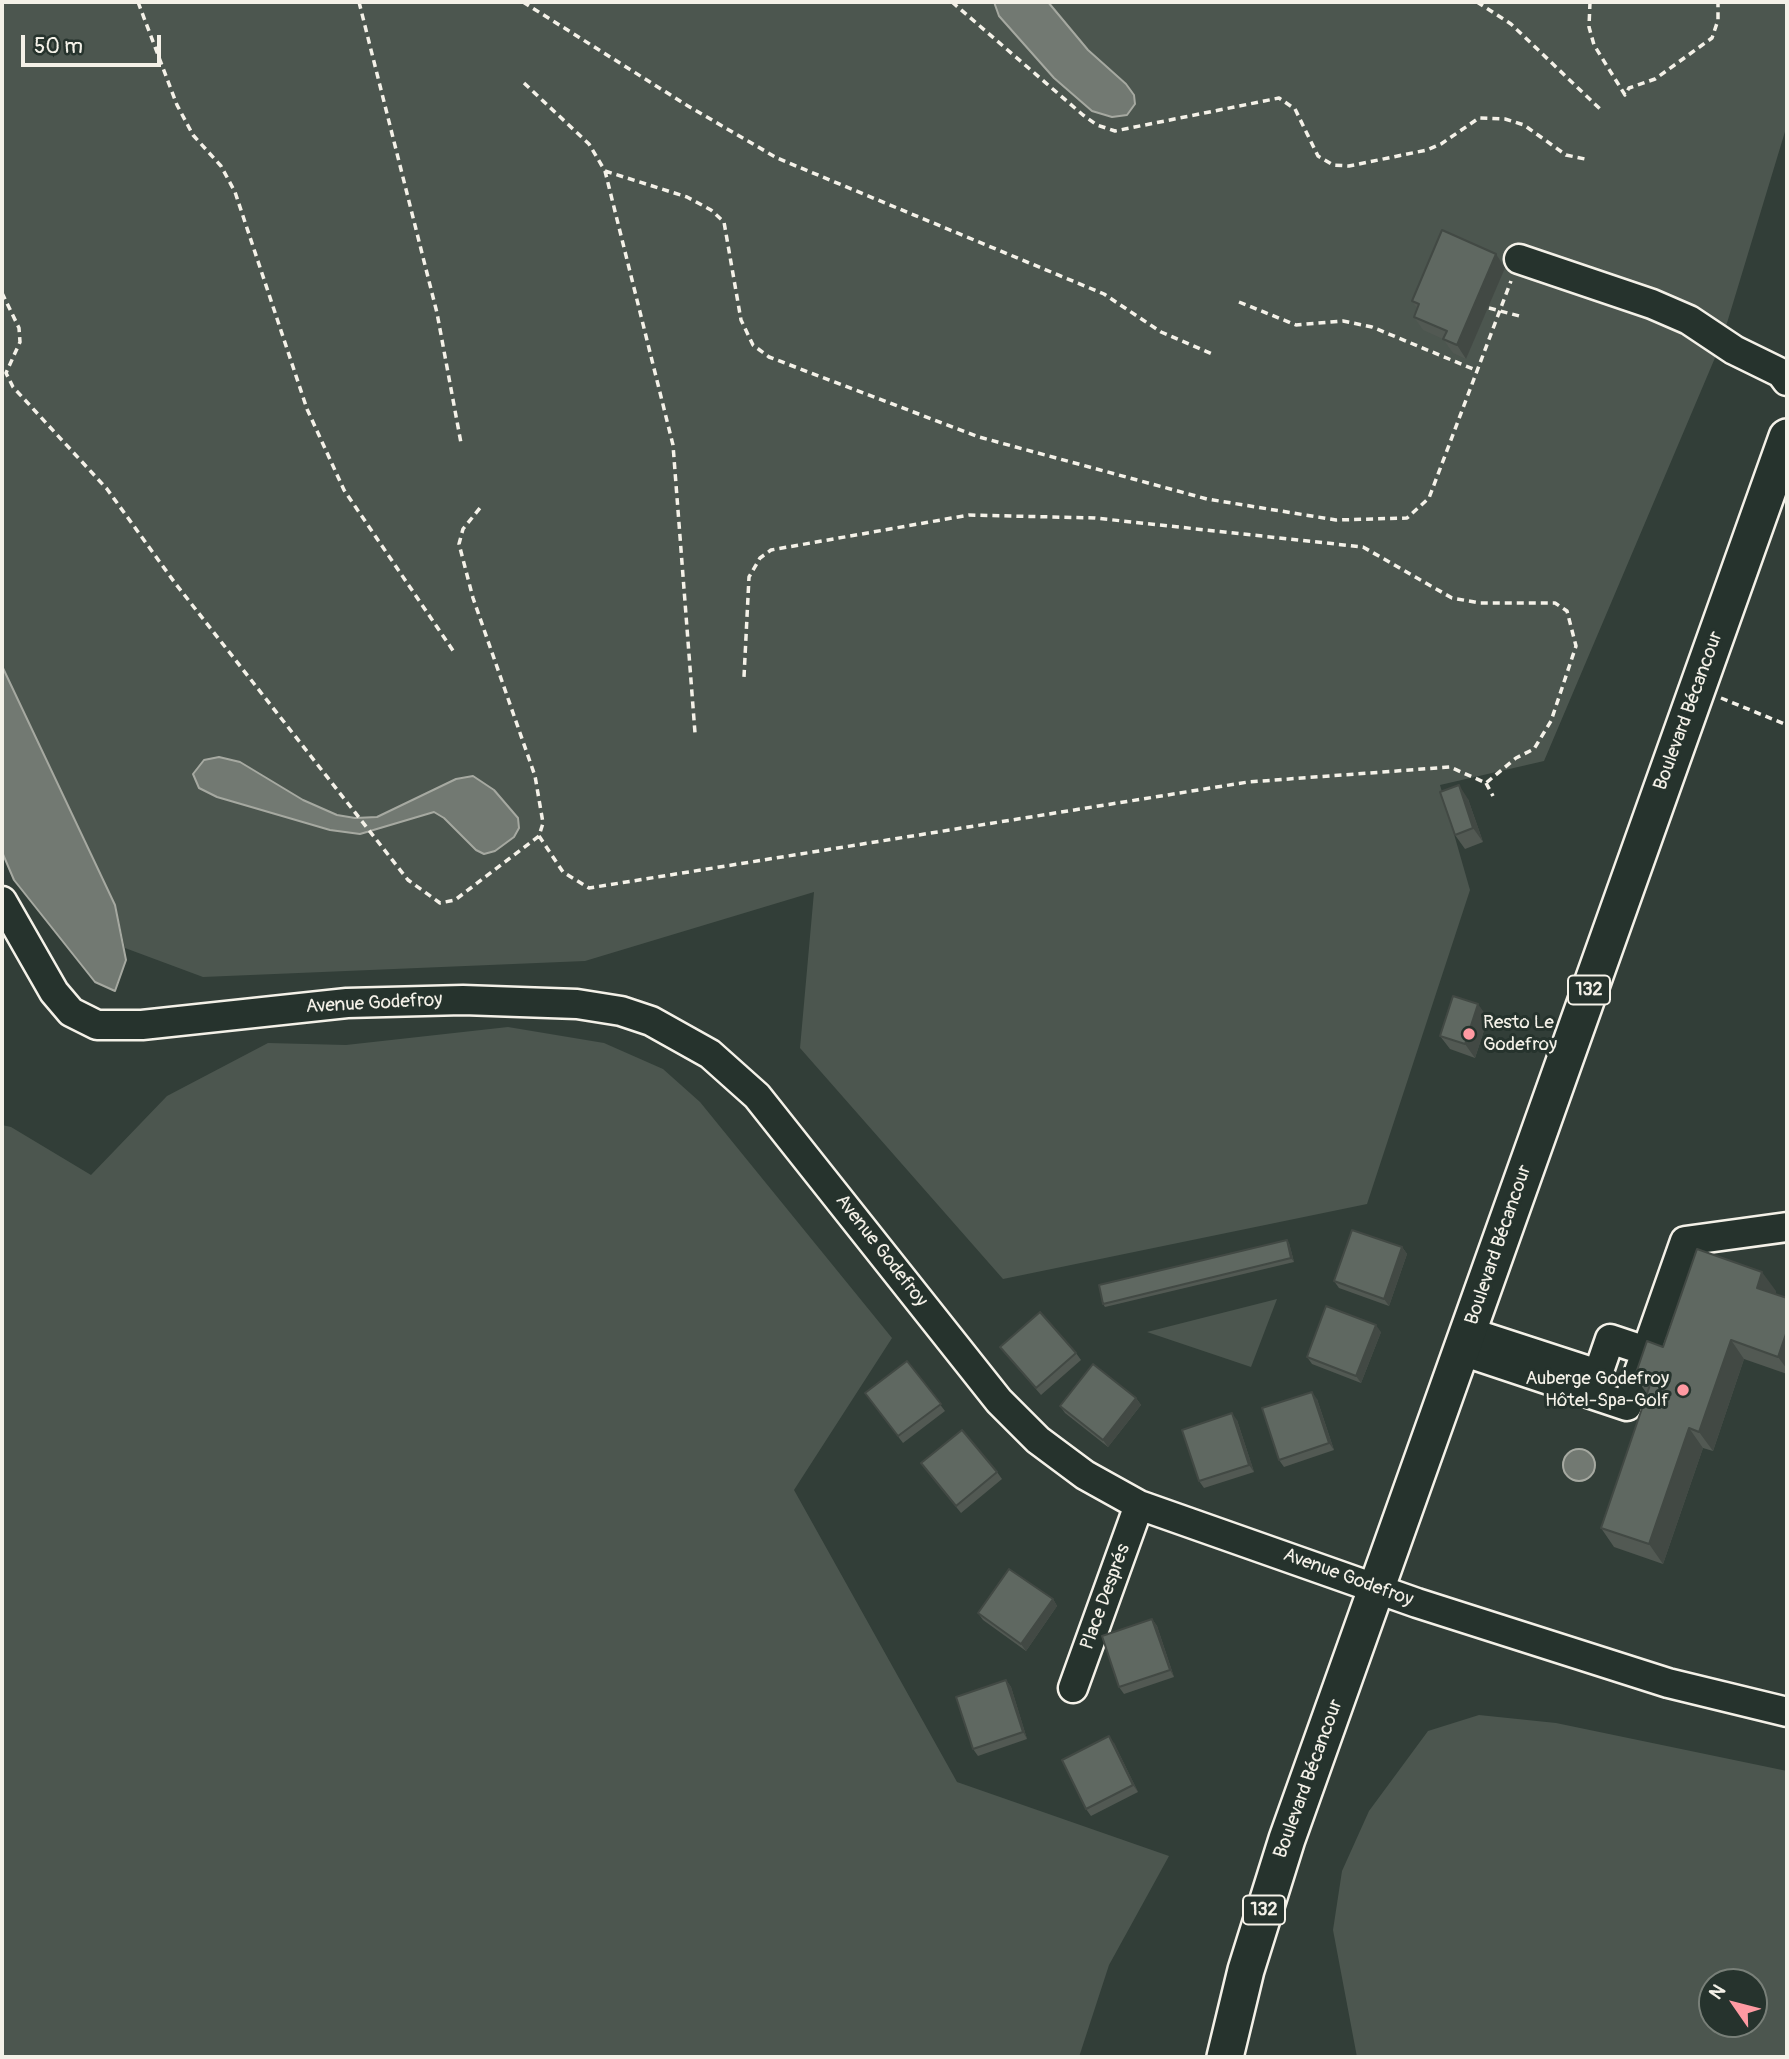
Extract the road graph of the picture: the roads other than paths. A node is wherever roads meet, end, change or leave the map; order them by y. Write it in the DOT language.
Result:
graph roads {
  1 [pos="1519,259"];
  2 [pos="1787,380"];
  3 [pos="1787,438"];
  4 [pos="2,901"];
  5 [pos="1787,1227"];
  6 [pos="1465,1342"];
  7 [pos="1646,1350"];
  8 [pos="1595,1384"];
  9 [pos="1139,1505"];
  10 [pos="1377,1589"];
  11 [pos="1073,1688"];
  12 [pos="1787,1712"];
  13 [pos="1225,2057"];
  1 -- 2 [label="street"];
  3 -- 6 [label="main road, Boulevard Bécancour / 132"];
  4 -- 9 [label="street, Avenue Godefroy"];
  5 -- 7 [label="street"];
  6 -- 8 [label="street"];
  6 -- 10 [label="main road, Boulevard Bécancour / 132"];
  7 -- 8 [label="street"];
  7 -- 8 [label="street"];
  9 -- 10 [label="street, Avenue Godefroy"];
  9 -- 11 [label="street, Place Després"];
  10 -- 12 [label="street, Avenue Godefroy"];
  10 -- 13 [label="main road, Boulevard Bécancour / 132"];
}
